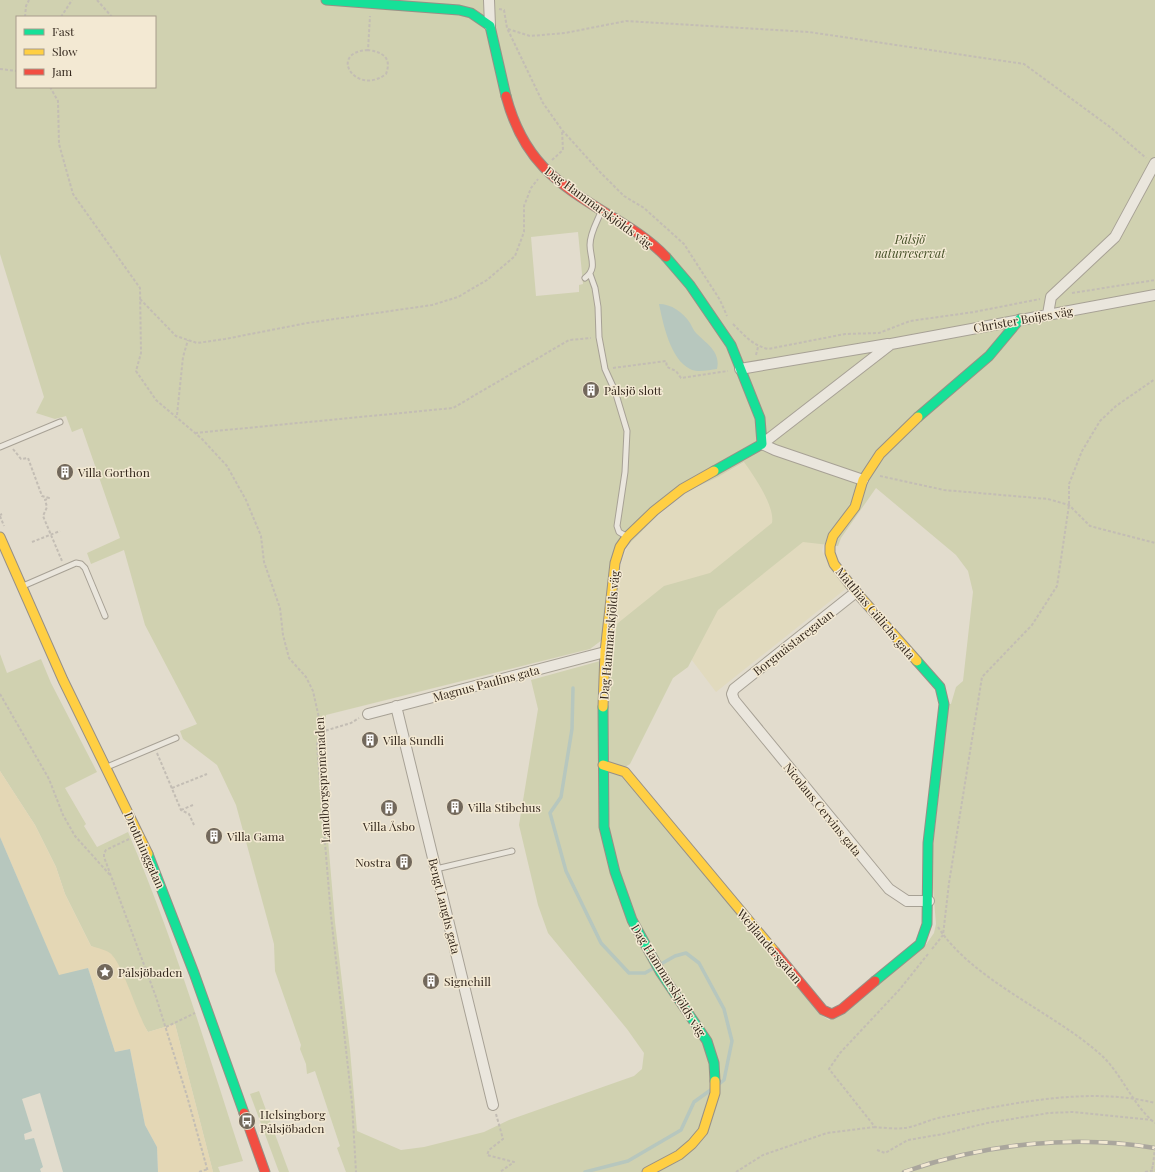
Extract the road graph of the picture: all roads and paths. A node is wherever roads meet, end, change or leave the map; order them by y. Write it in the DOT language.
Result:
graph roads {
  1 [pos="29,0"];
  2 [pos="72,0"];
  3 [pos="97,0"];
  4 [pos="326,0"];
  5 [pos="489,0"];
  6 [pos="370,3"];
  7 [pos="25,16"];
  8 [pos="62,16"];
  9 [pos="111,16"];
  10 [pos="490,26"];
  11 [pos="368,50"];
  12 [pos="0,69"];
  13 [pos="16,70"];
  14 [pos="51,88"];
  15 [pos="1155,164"];
  16 [pos="545,169"];
  17 [pos="602,211"];
  18 [pos="590,274"];
  19 [pos="585,278"];
  20 [pos="1155,280"];
  21 [pos="1155,295"];
  22 [pos="1051,298"];
  23 [pos="140,300"];
  24 [pos="1048,314"];
  25 [pos="1020,319"];
  26 [pos="599,337"];
  27 [pos="188,340"];
  28 [pos="891,344"];
  29 [pos="758,347"];
  30 [pos="605,369"];
  31 [pos="740,369"];
  32 [pos="1155,379"];
  33 [pos="177,414"];
  34 [pos="60,422"];
  35 [pos="194,433"];
  36 [pos="9,443"];
  37 [pos="762,444"];
  38 [pos="0,447"];
  39 [pos="864,476"];
  40 [pos="1068,505"];
  41 [pos="60,531"];
  42 [pos="51,534"];
  43 [pos="0,537"];
  44 [pos="627,537"];
  45 [pos="32,542"];
  46 [pos="1155,543"];
  47 [pos="65,568"];
  48 [pos="21,587"];
  49 [pos="856,592"];
  50 [pos="105,616"];
  51 [pos="605,652"];
  52 [pos="0,694"];
  53 [pos="732,694"];
  54 [pos="396,706"];
  55 [pos="368,714"];
  56 [pos="321,732"];
  57 [pos="176,738"];
  58 [pos="154,747"];
  59 [pos="603,765"];
  60 [pos="107,767"];
  61 [pos="207,774"];
  62 [pos="172,788"];
  63 [pos="193,805"];
  64 [pos="181,810"];
  65 [pos="194,825"];
  66 [pos="132,838"];
  67 [pos="512,851"];
  68 [pos="436,869"];
  69 [pos="112,877"];
  70 [pos="930,901"];
  71 [pos="928,912"];
  72 [pos="943,935"];
  73 [pos="198,1010"];
  74 [pos="166,1027"];
  75 [pos="1134,1098"];
  76 [pos="1155,1103"];
  77 [pos="494,1105"];
  78 [pos="1152,1120"];
  79 [pos="1155,1123"];
  80 [pos="875,1128"];
  81 [pos="1155,1148"];
  82 [pos="877,1150"];
  83 [pos="208,1170"];
  84 [pos="1154,1170"];
  85 [pos="199,1172"];
  86 [pos="266,1172"];
  87 [pos="356,1172"];
  88 [pos="500,1172"];
  89 [pos="647,1172"];
  90 [pos="736,1172"];
  91 [pos="1145,1172"];
  1 -- 7 [label="path"];
  2 -- 8 [label="path"];
  3 -- 9 [label="path"];
  4 -- 6 [label="street"];
  5 -- 10 [label="street"];
  6 -- 10 [label="street"];
  6 -- 11 [label="path"];
  10 -- 16 [label="street, Dag Hammarskjölds väg"];
  11 -- 11 [label="path"];
  12 -- 13 [label="path"];
  14 -- 23 [label="path, Landborgspromenaden"];
  15 -- 16 [label="path"];
  15 -- 22 [label="street"];
  16 -- 17 [label="street, Dag Hammarskjölds väg"];
  16 -- 27 [label="path"];
  17 -- 18 [label="lane"];
  17 -- 31 [label="street, Dag Hammarskjölds väg"];
  18 -- 19 [label="lane"];
  18 -- 26 [label="lane"];
  20 -- 22 [label="path"];
  21 -- 24 [label="street, Christer Boijes väg"];
  22 -- 24 [label="street"];
  22 -- 29 [label="path"];
  23 -- 27 [label="path"];
  23 -- 35 [label="path, Landborgspromenaden"];
  24 -- 25 [label="street, Christer Boijes väg"];
  25 -- 28 [label="street, Christer Boijes väg"];
  25 -- 39 [label="street, Matthias Gülichs gata"];
  26 -- 30 [label="lane"];
  26 -- 35 [label="path"];
  27 -- 33 [label="path"];
  28 -- 31 [label="street, Christer Boijes väg"];
  28 -- 37 [label="street, Christer Boijes väg"];
  30 -- 31 [label="path"];
  30 -- 44 [label="lane"];
  31 -- 37 [label="street, Dag Hammarskjölds väg"];
  32 -- 40 [label="path"];
  34 -- 36 [label="lane"];
  35 -- 56 [label="path, Landborgspromenaden"];
  36 -- 38 [label="lane"];
  36 -- 42 [label="path"];
  37 -- 39 [label="street"];
  37 -- 44 [label="street, Dag Hammarskjölds väg"];
  39 -- 40 [label="path"];
  39 -- 49 [label="street, Matthias Gülichs gata"];
  40 -- 46 [label="path"];
  40 -- 72 [label="path"];
  41 -- 42 [label="path"];
  42 -- 45 [label="path"];
  42 -- 47 [label="path"];
  43 -- 48 [label="street, Drottninggatan"];
  44 -- 51 [label="street, Dag Hammarskjölds väg"];
  47 -- 48 [label="lane"];
  47 -- 50 [label="lane"];
  48 -- 60 [label="street, Drottninggatan"];
  49 -- 53 [label="street, Borgmästaregatan"];
  49 -- 70 [label="street, Matthias Gülichs gata"];
  51 -- 54 [label="street, Magnus Paulins gata"];
  51 -- 59 [label="street, Dag Hammarskjölds väg"];
  52 -- 69 [label="path"];
  53 -- 70 [label="street, Nicolaus Cervins gata"];
  54 -- 55 [label="street, Magnus Paulins gata"];
  54 -- 68 [label="street, Bengt Langhs gata"];
  55 -- 56 [label="path"];
  56 -- 87 [label="path, Landborgspromenaden"];
  57 -- 58 [label="lane"];
  58 -- 60 [label="lane"];
  58 -- 62 [label="path"];
  59 -- 71 [label="street, Weijlandersgatan"];
  59 -- 89 [label="street, Dag Hammarskjölds väg"];
  60 -- 86 [label="street, Drottninggatan"];
  61 -- 62 [label="path"];
  62 -- 64 [label="path"];
  63 -- 64 [label="path"];
  64 -- 65 [label="path"];
  66 -- 69 [label="path"];
  67 -- 68 [label="lane"];
  68 -- 77 [label="street, Bengt Langhs gata"];
  69 -- 74 [label="path"];
  70 -- 71 [label="street, Weijlandersgatan"];
  71 -- 72 [label="path"];
  72 -- 75 [label="path"];
  72 -- 80 [label="path"];
  73 -- 74 [label="path"];
  74 -- 83 [label="path"];
  75 -- 76 [label="path"];
  75 -- 78 [label="path"];
  75 -- 80 [label="path"];
  77 -- 88 [label="path"];
  78 -- 79 [label="path"];
  78 -- 82 [label="path"];
  80 -- 90 [label="path"];
  81 -- 84 [label="path, bridge"];
  83 -- 85 [label="path"];
  84 -- 91 [label="path"];
}
